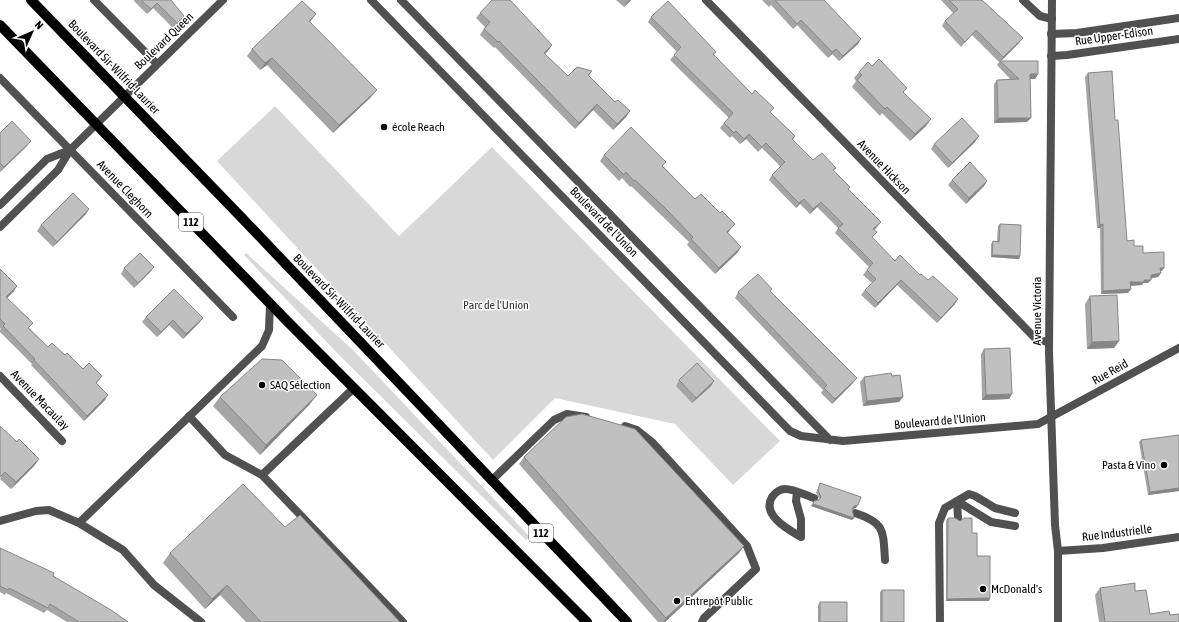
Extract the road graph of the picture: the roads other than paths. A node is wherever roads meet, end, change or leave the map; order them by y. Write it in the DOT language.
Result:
graph roads {
  1 [pos="31,0"];
  2 [pos="94,0"];
  3 [pos="223,0"];
  4 [pos="371,0"];
  5 [pos="400,0"];
  6 [pos="706,0"];
  7 [pos="1023,0"];
  8 [pos="1052,0"];
  9 [pos="1179,18"];
  10 [pos="1052,19"];
  11 [pos="0,25"];
  12 [pos="1051,34"];
  13 [pos="1179,39"];
  14 [pos="1051,56"];
  15 [pos="158,64"];
  16 [pos="0,78"];
  17 [pos="124,96"];
  18 [pos="96,124"];
  19 [pos="70,150"];
  20 [pos="0,205"];
  21 [pos="0,227"];
  22 [pos="270,303"];
  23 [pos="233,317"];
  24 [pos="1049,342"];
  25 [pos="1179,348"];
  26 [pos="0,376"];
  27 [pos="354,388"];
  28 [pos="189,416"];
  29 [pos="1052,418"];
  30 [pos="597,420"];
  31 [pos="620,425"];
  32 [pos="830,440"];
  33 [pos="62,441"];
  34 [pos="262,475"];
  35 [pos="491,481"];
  36 [pos="797,492"];
  37 [pos="814,498"];
  38 [pos="957,501"];
  39 [pos="855,513"];
  40 [pos="1015,513"];
  41 [pos="958,518"];
  42 [pos="0,521"];
  43 [pos="79,523"];
  44 [pos="1015,526"];
  45 [pos="1179,537"];
  46 [pos="1058,551"];
  47 [pos="885,560"];
  48 [pos="201,622"];
  49 [pos="403,622"];
  50 [pos="587,622"];
  51 [pos="627,622"];
  52 [pos="702,622"];
  53 [pos="940,622"];
  54 [pos="1058,622"];
  1 -- 17 [label="main road, Boulevard Sir-Wilfrid-Laurier / 112"];
  2 -- 15 [label="street"];
  3 -- 15 [label="street, Boulevard Queen"];
  4 -- 32 [label="street, Boulevard de l'Union"];
  5 -- 32 [label="street, Boulevard de l'Union"];
  6 -- 24 [label="street, Avenue Hickson"];
  7 -- 10 [label="street"];
  8 -- 10 [label="street, Avenue Victoria"];
  9 -- 12 [label="street, Rue Upper-Edison"];
  10 -- 12 [label="street, Avenue Victoria"];
  11 -- 18 [label="main road, 112"];
  12 -- 14 [label="street, Avenue Victoria"];
  13 -- 14 [label="street, Rue Upper-Edison"];
  14 -- 24 [label="street, Avenue Victoria"];
  15 -- 17 [label="street, Boulevard Queen"];
  16 -- 19 [label="street, Avenue Cleghorn"];
  17 -- 18 [label="street, Boulevard Queen"];
  17 -- 35 [label="main road, Boulevard Sir-Wilfrid-Laurier / 112"];
  18 -- 19 [label="street, Boulevard Queen"];
  18 -- 22 [label="main road, 112"];
  19 -- 20 [label="street, Boulevard Queen"];
  19 -- 21 [label="street, Boulevard Queen"];
  19 -- 23 [label="street, Avenue Cleghorn"];
  22 -- 27 [label="main road, 112"];
  22 -- 28 [label="street"];
  24 -- 29 [label="street, Avenue Victoria"];
  25 -- 29 [label="street, Rue Reid"];
  26 -- 33 [label="street, Avenue Macaulay"];
  27 -- 34 [label="street"];
  27 -- 50 [label="main road, 112"];
  28 -- 34 [label="street"];
  28 -- 43 [label="street"];
  29 -- 32 [label="street, Boulevard de l'Union"];
  29 -- 46 [label="street, Avenue Victoria"];
  30 -- 35 [label="street"];
  31 -- 52 [label="street"];
  34 -- 49 [label="street"];
  35 -- 51 [label="main road, Boulevard Sir-Wilfrid-Laurier / 112"];
  36 -- 36 [label="street"];
  36 -- 37 [label="street"];
  38 -- 40 [label="street"];
  38 -- 41 [label="street"];
  38 -- 44 [label="street"];
  38 -- 53 [label="street"];
  39 -- 47 [label="street"];
  42 -- 43 [label="street"];
  43 -- 48 [label="street"];
  45 -- 46 [label="street, Rue Industrielle"];
  46 -- 54 [label="street, Avenue Victoria"];
}
